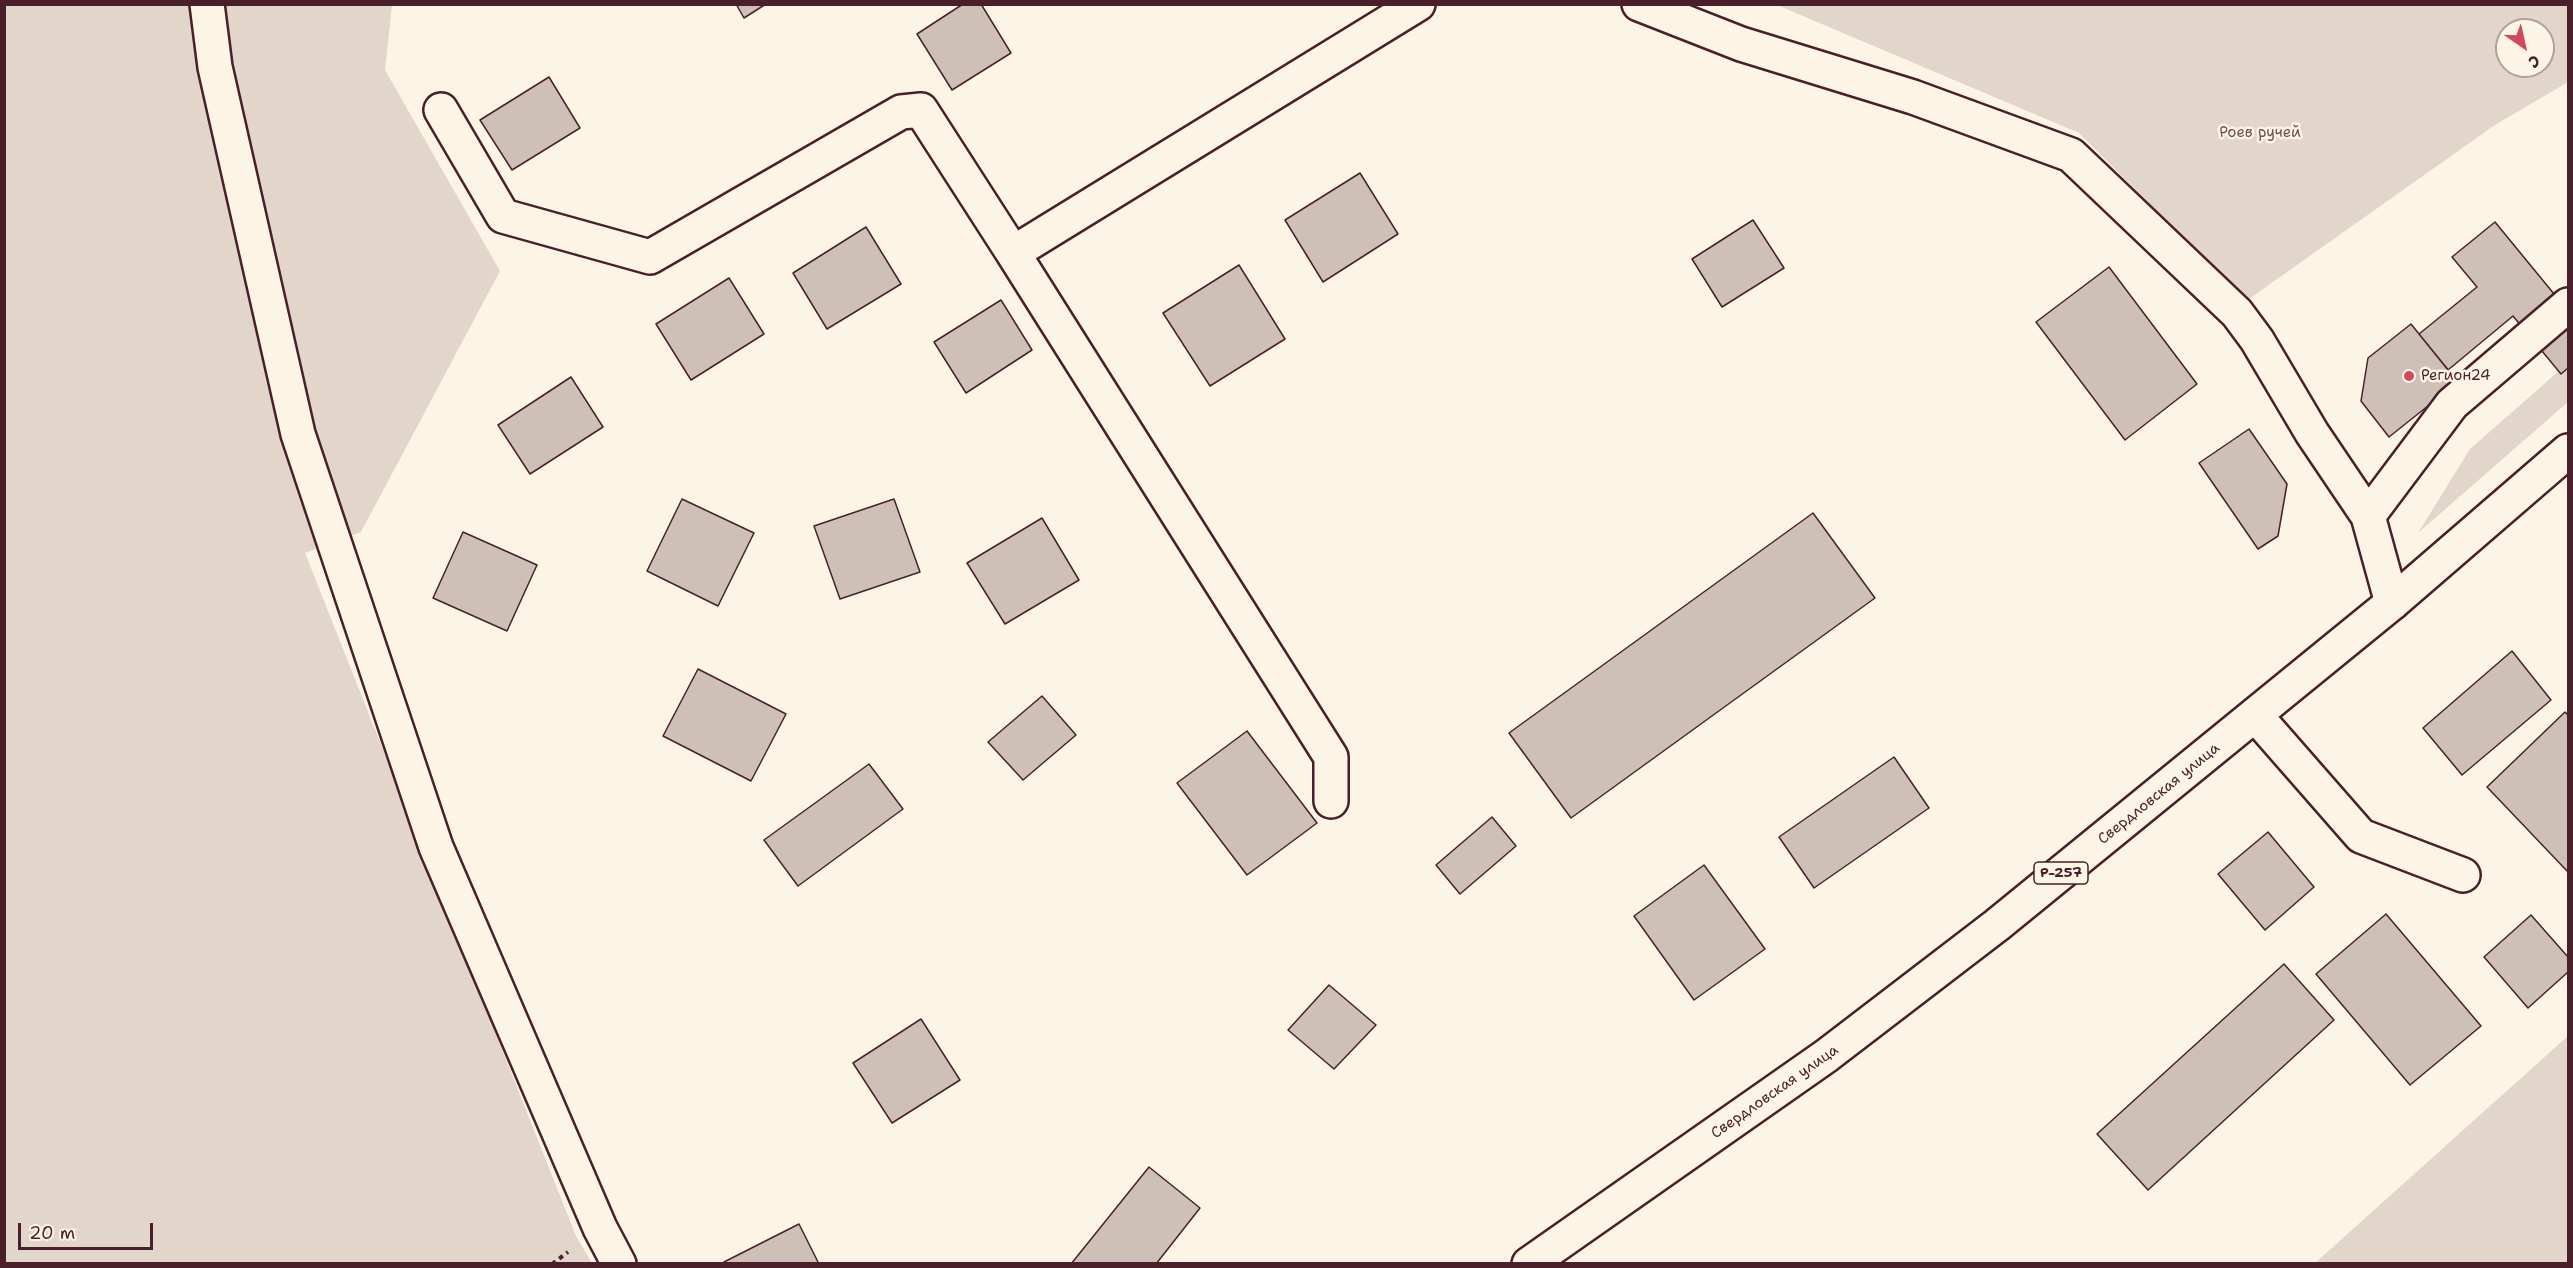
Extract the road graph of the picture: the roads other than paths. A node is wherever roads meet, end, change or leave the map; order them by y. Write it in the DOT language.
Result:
graph roads {
  1 [pos="207,4"];
  2 [pos="1418,4"];
  3 [pos="1639,4"];
  4 [pos="441,110"];
  5 [pos="1013,253"];
  6 [pos="2568,305"];
  7 [pos="2568,451"];
  8 [pos="2368,516"];
  9 [pos="2392,603"];
  10 [pos="2256,716"];
  11 [pos="1331,801"];
  12 [pos="2463,875"];
  13 [pos="619,1263"];
  14 [pos="1529,1263"];
  1 -- 13 [label="main road"];
  2 -- 5 [label="main road"];
  3 -- 8 [label="main road"];
  4 -- 5 [label="main road"];
  5 -- 11 [label="main road"];
  6 -- 8 [label="main road"];
  7 -- 9 [label="main road, Свердловская улица / Р-257"];
  8 -- 9 [label="main road"];
  9 -- 10 [label="main road, Свердловская улица / Р-257"];
  10 -- 12 [label="main road"];
  10 -- 14 [label="main road, Свердловская улица / Р-257"];
}
